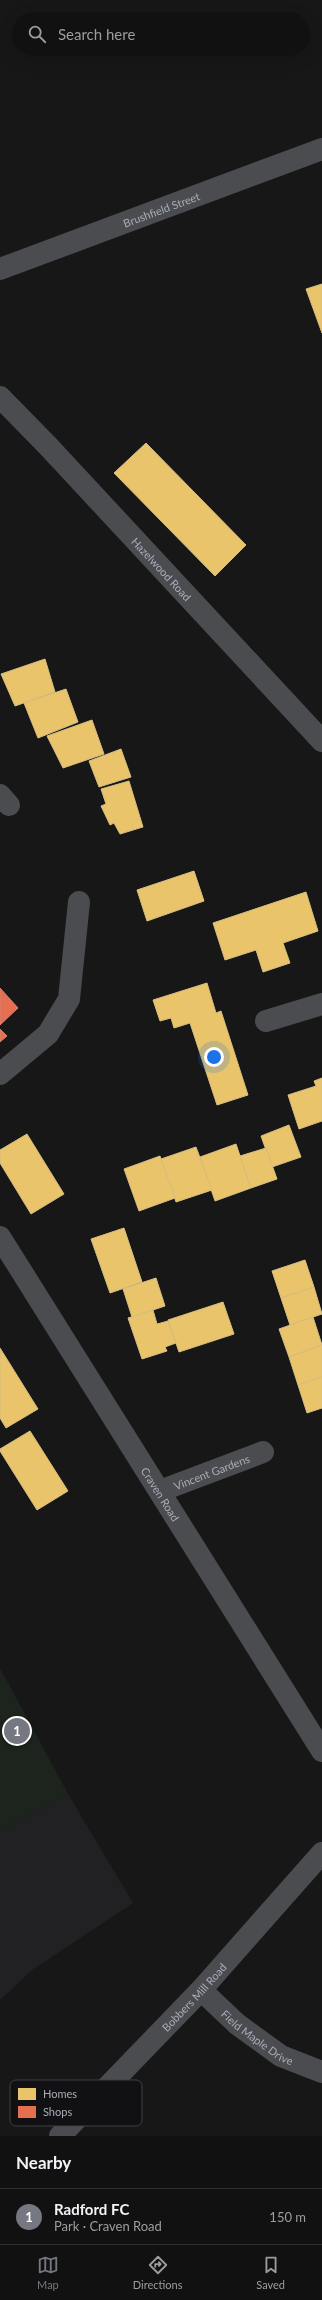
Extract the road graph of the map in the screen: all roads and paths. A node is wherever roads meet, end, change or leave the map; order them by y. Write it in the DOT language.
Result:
graph roads {
  1 [pos="322,148"];
  2 [pos="0,269"];
  3 [pos="0,397"];
  4 [pos="322,741"];
  5 [pos="79,902"];
  6 [pos="322,1004"];
  7 [pos="266,1021"];
  8 [pos="0,1074"];
  9 [pos="0,1237"];
  10 [pos="263,1452"];
  11 [pos="160,1490"];
  12 [pos="322,1751"];
  13 [pos="322,1853"];
  14 [pos="201,1990"];
  15 [pos="322,2072"];
  16 [pos="114,2080"];
  17 [pos="70,2126"];
  18 [pos="60,2136"];
  1 -- 2 [label="street, Brushfield Street"];
  3 -- 4 [label="street, Hazelwood Road"];
  5 -- 8 [label="street"];
  6 -- 7 [label="street"];
  9 -- 11 [label="street, Craven Road"];
  10 -- 11 [label="street, Vincent Gardens"];
  11 -- 12 [label="street, Craven Road"];
  13 -- 14 [label="street, Bobbers Mill Road"];
  14 -- 15 [label="street, Field Maple Drive"];
  14 -- 16 [label="street, Bobbers Mill Road"];
  17 -- 18 [label="street, Bobbers Mill Road"];
}
